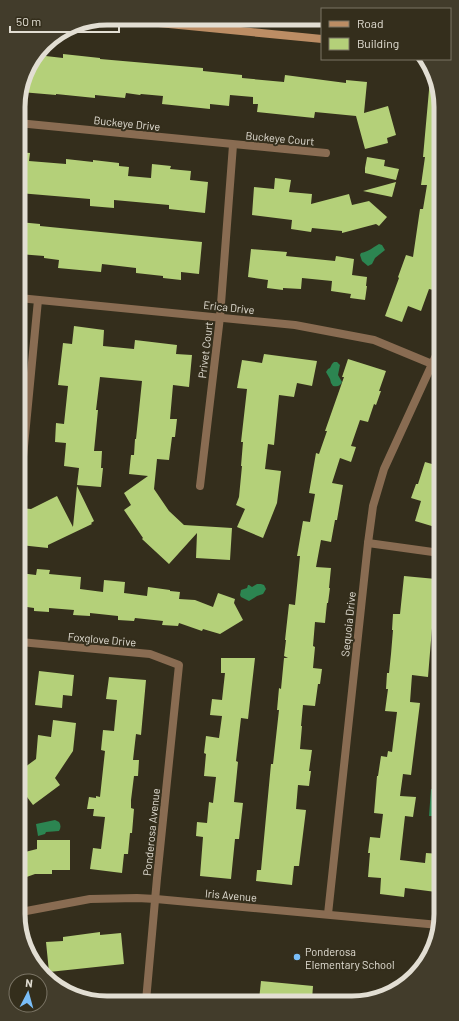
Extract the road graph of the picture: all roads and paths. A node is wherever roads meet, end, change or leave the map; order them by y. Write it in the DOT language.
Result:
graph roads {
  1 [pos="179,25"];
  2 [pos="321,39"];
  3 [pos="25,124"];
  4 [pos="233,145"];
  5 [pos="326,153"];
  6 [pos="25,299"];
  7 [pos="38,300"];
  8 [pos="220,317"];
  9 [pos="434,360"];
  10 [pos="432,364"];
  11 [pos="25,436"];
  12 [pos="200,486"];
  13 [pos="368,543"];
  14 [pos="434,552"];
  15 [pos="25,642"];
  16 [pos="180,665"];
  17 [pos="156,899"];
  18 [pos="25,911"];
  19 [pos="328,914"];
  20 [pos="433,924"];
  21 [pos="146,996"];
  1 -- 2 [label="main road"];
  3 -- 4 [label="street, Buckeye Drive"];
  4 -- 5 [label="street, Buckeye Court"];
  4 -- 8 [label="street, Privet Court"];
  6 -- 7 [label="street, Erica Drive"];
  7 -- 8 [label="street, Erica Drive"];
  7 -- 11 [label="street"];
  8 -- 10 [label="street, Erica Drive"];
  8 -- 12 [label="street, Privet Court"];
  9 -- 10 [label="street, Sequoia Drive"];
  10 -- 13 [label="street, Sequoia Drive"];
  13 -- 14 [label="street"];
  13 -- 19 [label="street, Sequoia Drive"];
  15 -- 16 [label="street, Foxglove Drive"];
  16 -- 17 [label="street, Ponderosa Avenue"];
  17 -- 18 [label="street, Iris Avenue"];
  17 -- 19 [label="street, Iris Avenue"];
  17 -- 21 [label="street, Ponderosa Avenue"];
  19 -- 20 [label="street, Iris Avenue"];
}
